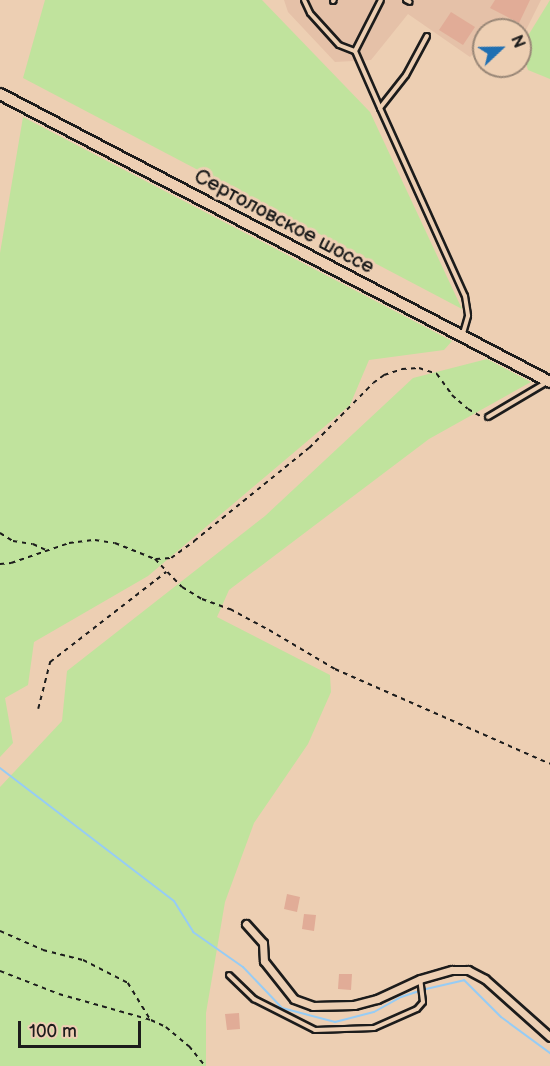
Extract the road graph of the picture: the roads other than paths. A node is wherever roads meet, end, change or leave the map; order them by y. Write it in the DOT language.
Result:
graph roads {
  1 [pos="304,0"];
  2 [pos="381,0"];
  3 [pos="427,36"];
  4 [pos="355,51"];
  5 [pos="0,94"];
  6 [pos="380,108"];
  7 [pos="462,336"];
  8 [pos="549,382"];
  9 [pos="489,417"];
  10 [pos="246,924"];
  11 [pos="229,975"];
  12 [pos="420,979"];
  13 [pos="550,1037"];
  1 -- 4 [label="lane"];
  2 -- 4 [label="lane"];
  3 -- 6 [label="lane"];
  4 -- 6 [label="lane"];
  5 -- 7 [label="main road, Сертоловское шоссе"];
  6 -- 7 [label="lane"];
  7 -- 8 [label="main road, Сертоловское шоссе"];
  8 -- 9 [label="lane"];
  10 -- 12 [label="street"];
  11 -- 12 [label="lane"];
  12 -- 13 [label="street"];
}
